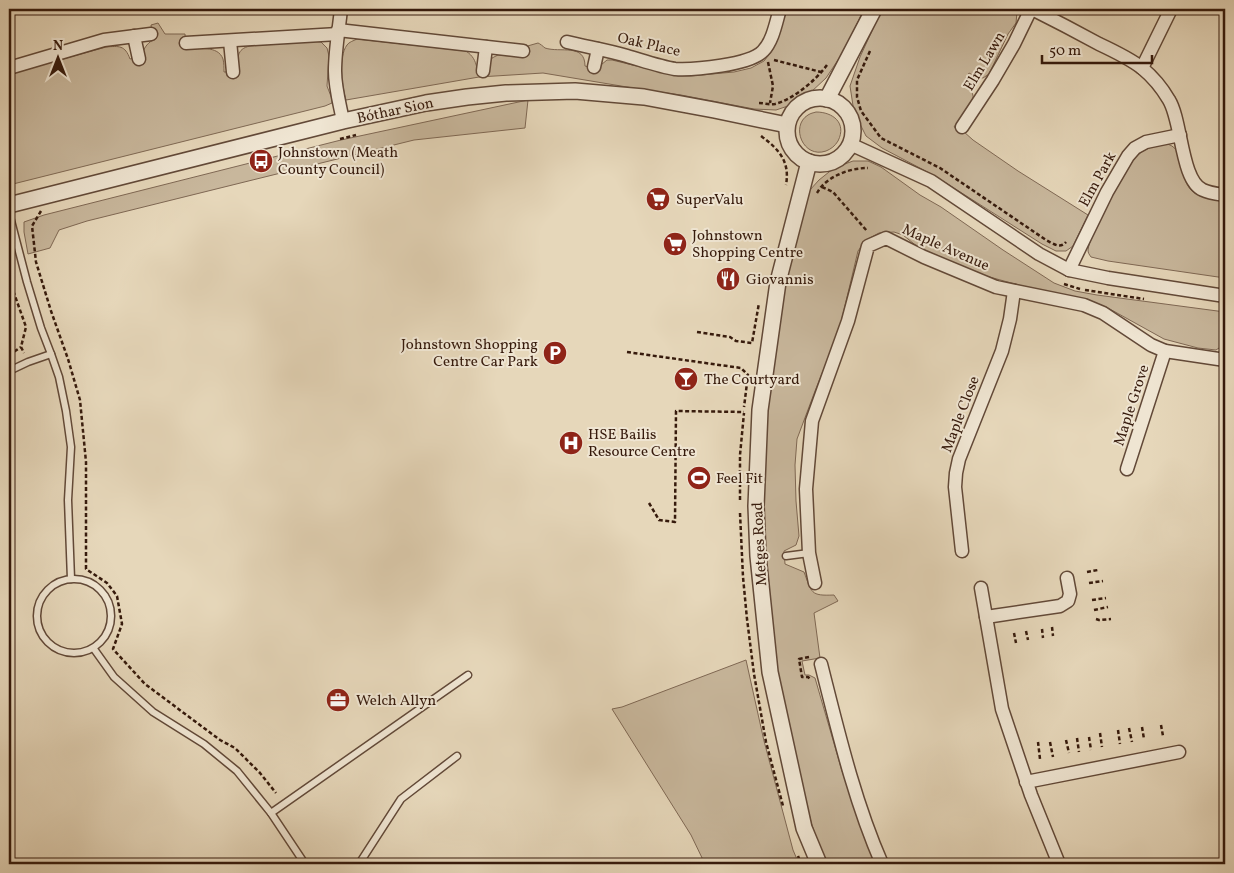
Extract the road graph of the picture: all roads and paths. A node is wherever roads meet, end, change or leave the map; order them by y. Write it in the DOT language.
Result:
graph roads {
  1 [pos="341,9"];
  2 [pos="780,9"];
  3 [pos="874,9"];
  4 [pos="1031,9"];
  5 [pos="1171,9"];
  6 [pos="338,32"];
  7 [pos="150,34"];
  8 [pos="134,36"];
  9 [pos="230,41"];
  10 [pos="567,42"];
  11 [pos="186,43"];
  12 [pos="486,47"];
  13 [pos="598,49"];
  14 [pos="523,51"];
  15 [pos="870,51"];
  16 [pos="762,52"];
  17 [pos="139,59"];
  18 [pos="827,64"];
  19 [pos="594,67"];
  20 [pos="9,68"];
  21 [pos="1142,68"];
  22 [pos="483,71"];
  23 [pos="233,72"];
  24 [pos="822,72"];
  25 [pos="851,82"];
  26 [pos="857,84"];
  27 [pos="827,99"];
  28 [pos="755,102"];
  29 [pos="770,104"];
  30 [pos="343,122"];
  31 [pos="787,125"];
  32 [pos="962,127"];
  33 [pos="361,134"];
  34 [pos="1180,135"];
  35 [pos="762,136"];
  36 [pos="881,138"];
  37 [pos="332,140"];
  38 [pos="878,143"];
  39 [pos="850,144"];
  40 [pos="809,162"];
  41 [pos="875,170"];
  42 [pos="822,186"];
  43 [pos="784,193"];
  44 [pos="1225,195"];
  45 [pos="814,199"];
  46 [pos="9,205"];
  47 [pos="40,211"];
  48 [pos="9,213"];
  49 [pos="1070,238"];
  50 [pos="875,243"];
  51 [pos="1070,270"];
  52 [pos="9,279"];
  53 [pos="1014,291"];
  54 [pos="760,294"];
  55 [pos="1225,296"];
  56 [pos="697,332"];
  57 [pos="21,347"];
  58 [pos="1165,351"];
  59 [pos="627,352"];
  60 [pos="51,354"];
  61 [pos="9,355"];
  62 [pos="1225,360"];
  63 [pos="28,362"];
  64 [pos="9,371"];
  65 [pos="744,412"];
  66 [pos="1127,470"];
  67 [pos="650,503"];
  68 [pos="962,551"];
  69 [pos="809,553"];
  70 [pos="786,556"];
  71 [pos="1098,570"];
  72 [pos="1087,572"];
  73 [pos="1068,578"];
  74 [pos="71,579"];
  75 [pos="1103,580"];
  76 [pos="1089,583"];
  77 [pos="815,584"];
  78 [pos="981,588"];
  79 [pos="1106,598"];
  80 [pos="1092,600"];
  81 [pos="1108,607"];
  82 [pos="1094,610"];
  83 [pos="986,617"];
  84 [pos="1111,619"];
  85 [pos="1096,620"];
  86 [pos="1052,627"];
  87 [pos="1042,629"];
  88 [pos="1026,631"];
  89 [pos="1014,633"];
  90 [pos="1053,636"];
  91 [pos="1043,638"];
  92 [pos="1028,640"];
  93 [pos="1016,643"];
  94 [pos="94,649"];
  95 [pos="821,664"];
  96 [pos="468,675"];
  97 [pos="1161,725"];
  98 [pos="1142,727"];
  99 [pos="1129,728"];
  100 [pos="1118,730"];
  101 [pos="1100,733"];
  102 [pos="1163,736"];
  103 [pos="1089,737"];
  104 [pos="1076,738"];
  105 [pos="1144,739"];
  106 [pos="1066,740"];
  107 [pos="1038,742"];
  108 [pos="1050,742"];
  109 [pos="1132,742"];
  110 [pos="1120,744"];
  111 [pos="1102,747"];
  112 [pos="1091,750"];
  113 [pos="1079,752"];
  114 [pos="1179,752"];
  115 [pos="1069,753"];
  116 [pos="457,756"];
  117 [pos="1053,757"];
  118 [pos="1040,759"];
  119 [pos="1026,782"];
  120 [pos="276,793"];
  121 [pos="271,813"];
  122 [pos="785,814"];
  123 [pos="798,856"];
  124 [pos="305,864"];
  125 [pos="358,864"];
  126 [pos="801,864"];
  127 [pos="818,864"];
  128 [pos="882,864"];
  129 [pos="1059,864"];
  1 -- 6 [label="street"];
  2 -- 16 [label="street"];
  3 -- 27 [label="street"];
  4 -- 21 [label="street"];
  4 -- 32 [label="street, Elm Lawn"];
  5 -- 21 [label="street"];
  6 -- 9 [label="street"];
  6 -- 12 [label="street"];
  6 -- 30 [label="street"];
  7 -- 8 [label="street"];
  8 -- 17 [label="street"];
  8 -- 20 [label="street"];
  9 -- 11 [label="street"];
  9 -- 23 [label="street"];
  10 -- 13 [label="street, Oak Place"];
  12 -- 14 [label="street"];
  12 -- 22 [label="street"];
  13 -- 16 [label="street, Oak Place"];
  13 -- 19 [label="street, Oak Place"];
  15 -- 26 [label="path"];
  16 -- 24 [label="path"];
  16 -- 29 [label="path"];
  18 -- 24 [label="path"];
  21 -- 34 [label="street"];
  24 -- 29 [label="path"];
  25 -- 26 [label="path"];
  26 -- 36 [label="path"];
  27 -- 31 [label="street"];
  27 -- 39 [label="street"];
  28 -- 29 [label="path"];
  30 -- 31 [label="street, Bóthar Sion"];
  30 -- 46 [label="street, Bóthar Sion"];
  31 -- 40 [label="street"];
  33 -- 37 [label="path"];
  34 -- 44 [label="street"];
  34 -- 51 [label="street, Elm Park"];
  35 -- 43 [label="path"];
  36 -- 38 [label="path"];
  36 -- 49 [label="path"];
  39 -- 40 [label="street"];
  39 -- 51 [label="street"];
  40 -- 127 [label="street, Metges Road"];
  41 -- 42 [label="path"];
  42 -- 45 [label="path"];
  42 -- 50 [label="path"];
  47 -- 120 [label="path"];
  48 -- 60 [label="lane"];
  50 -- 53 [label="street, Maple Avenue"];
  50 -- 69 [label="street"];
  51 -- 55 [label="street"];
  52 -- 57 [label="path"];
  53 -- 58 [label="street, Maple Avenue"];
  53 -- 68 [label="street, Maple Close"];
  54 -- 56 [label="path"];
  57 -- 61 [label="path"];
  57 -- 63 [label="path"];
  58 -- 62 [label="street, Maple Avenue"];
  58 -- 66 [label="street, Maple Grove"];
  59 -- 65 [label="path"];
  60 -- 63 [label="lane"];
  60 -- 74 [label="lane"];
  63 -- 64 [label="lane"];
  65 -- 67 [label="path"];
  65 -- 122 [label="path"];
  69 -- 70 [label="lane"];
  69 -- 77 [label="street"];
  71 -- 72 [label="path"];
  73 -- 83 [label="street"];
  74 -- 94 [label="lane"];
  74 -- 94 [label="lane"];
  75 -- 76 [label="path"];
  78 -- 83 [label="street"];
  79 -- 80 [label="path"];
  81 -- 82 [label="path"];
  83 -- 119 [label="street"];
  84 -- 85 [label="path"];
  86 -- 90 [label="path"];
  87 -- 91 [label="path"];
  88 -- 92 [label="path"];
  89 -- 93 [label="path"];
  94 -- 121 [label="lane"];
  95 -- 128 [label="street"];
  96 -- 121 [label="lane"];
  97 -- 102 [label="path"];
  98 -- 105 [label="path"];
  99 -- 109 [label="path"];
  100 -- 110 [label="path"];
  101 -- 111 [label="path"];
  103 -- 112 [label="path"];
  104 -- 113 [label="path"];
  106 -- 115 [label="path"];
  107 -- 118 [label="path"];
  108 -- 117 [label="path"];
  114 -- 119 [label="street"];
  116 -- 125 [label="lane"];
  119 -- 129 [label="street"];
  121 -- 124 [label="lane"];
  123 -- 126 [label="path"];
}
